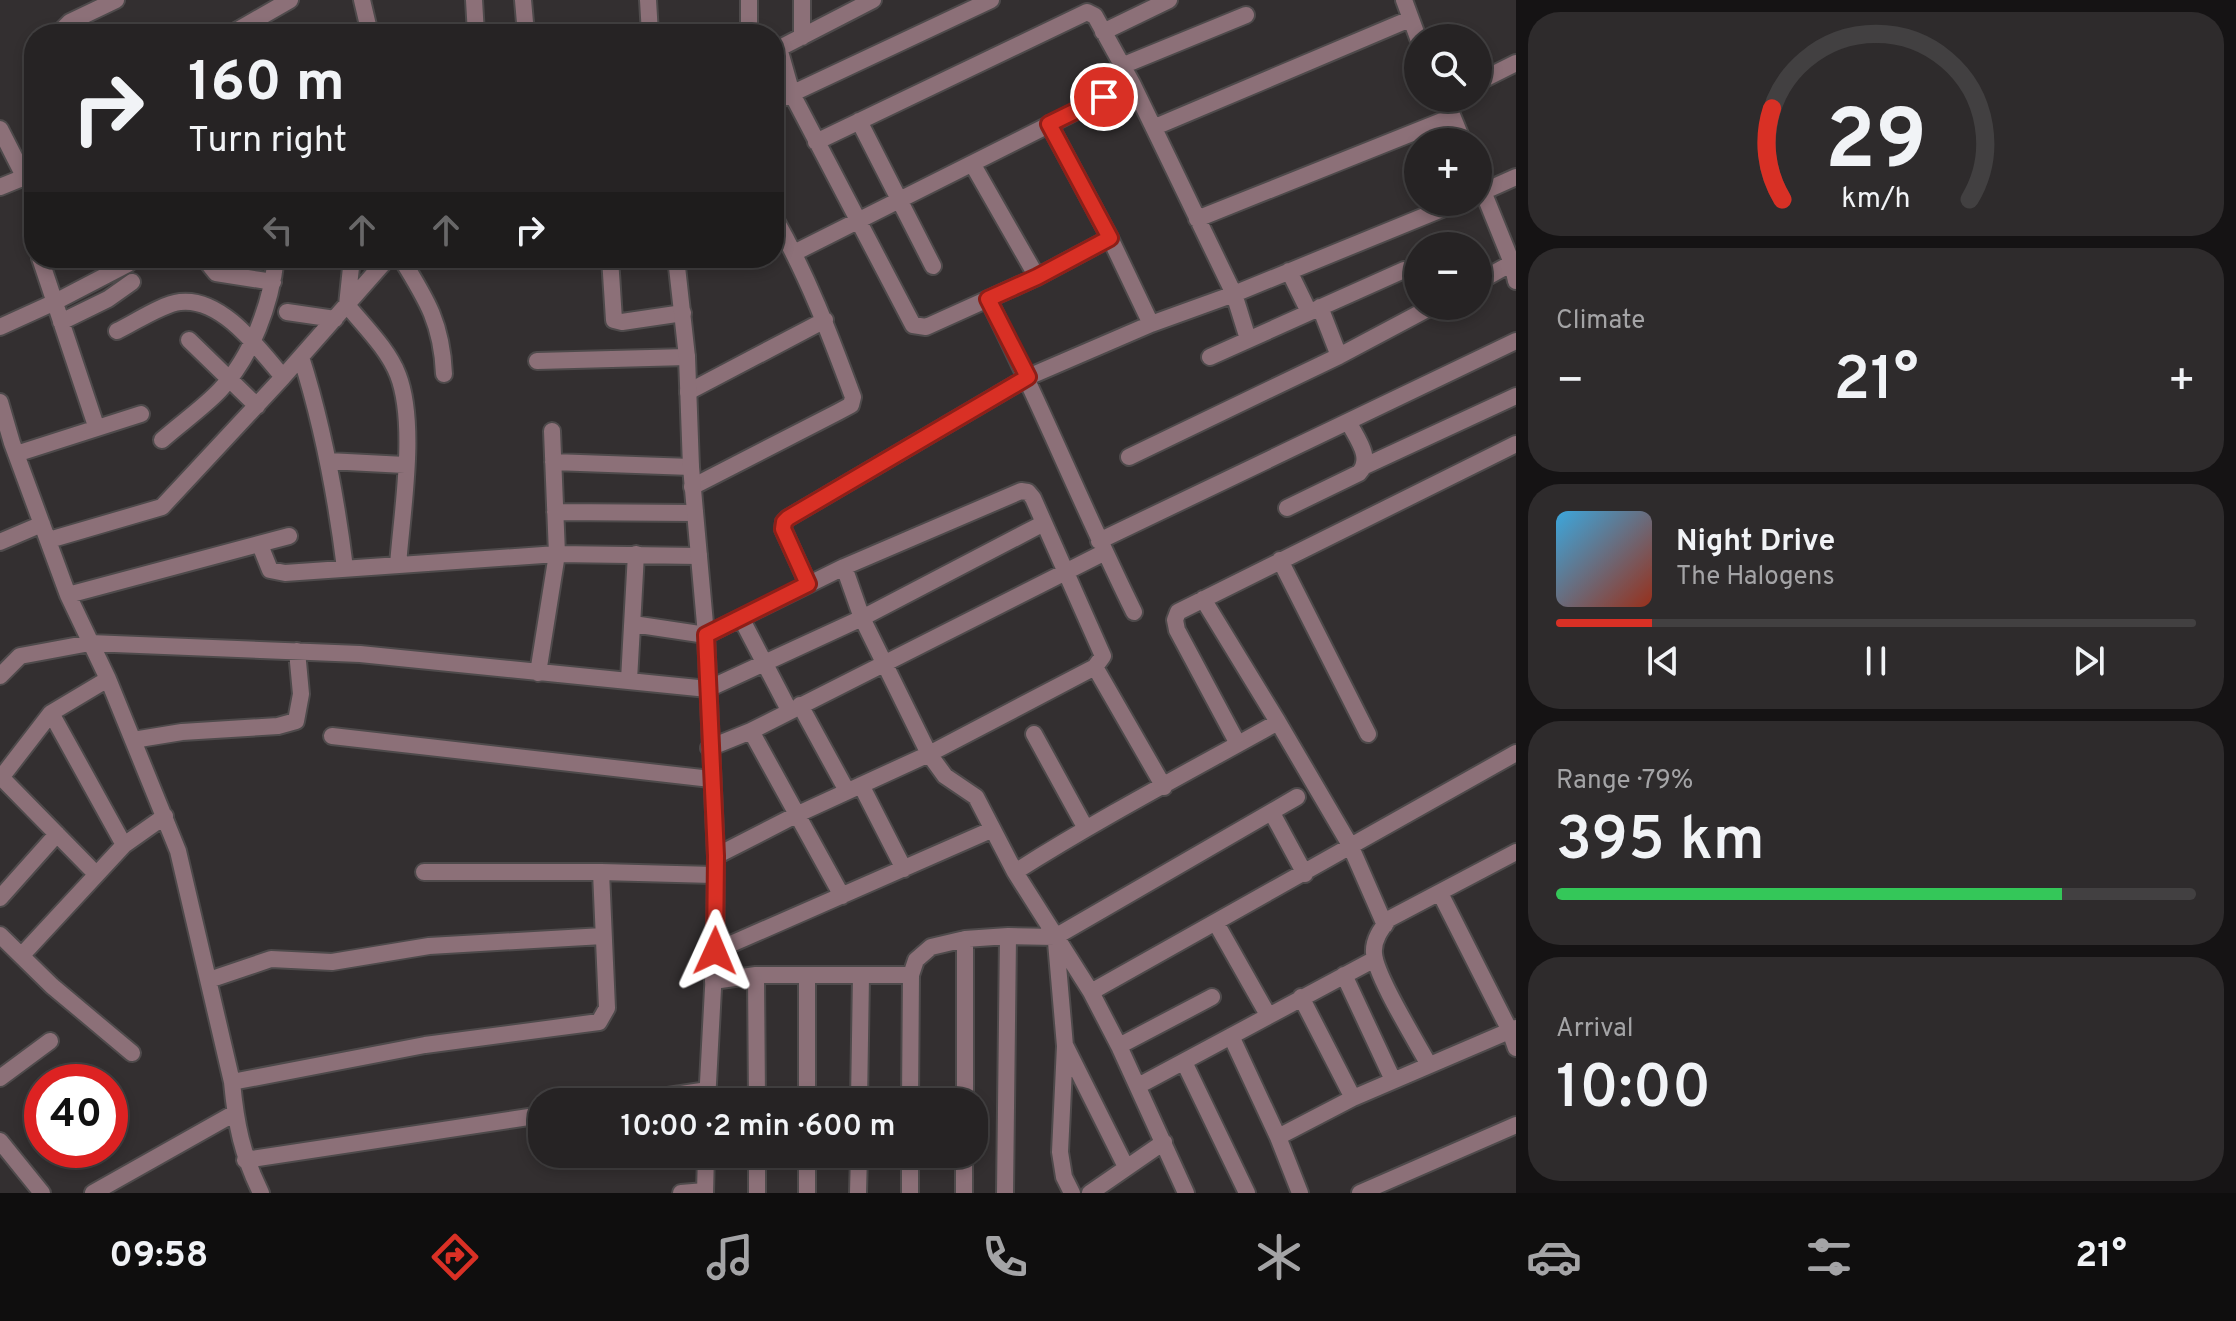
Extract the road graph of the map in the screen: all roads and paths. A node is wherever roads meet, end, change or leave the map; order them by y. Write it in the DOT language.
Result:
graph roads {
  1 [pos="116,0"];
  2 [pos="290,0"];
  3 [pos="362,0"];
  4 [pos="474,0"];
  5 [pos="523,0"];
  6 [pos="648,0"];
  7 [pos="749,0"];
  8 [pos="802,0"];
  9 [pos="873,0"];
  10 [pos="991,0"];
  11 [pos="1169,0"];
  12 [pos="1404,0"];
  13 [pos="1246,15"];
  14 [pos="1410,19"];
  15 [pos="68,24"];
  16 [pos="251,24"];
  17 [pos="368,24"];
  18 [pos="475,24"];
  19 [pos="525,24"];
  20 [pos="649,24"];
  21 [pos="749,24"];
  22 [pos="1412,24"];
  23 [pos="1103,32"];
  24 [pos="802,37"];
  25 [pos="784,46"];
  26 [pos="1516,63"];
  27 [pos="1124,65"];
  28 [pos="784,72"];
  29 [pos="1492,75"];
  30 [pos="1132,83"];
  31 [pos="792,94"];
  32 [pos="784,98"];
  33 [pos="1450,112"];
  34 [pos="1452,117"];
  35 [pos="859,121"];
  36 [pos="1049,124"];
  37 [pos="1155,127"];
  38 [pos="1457,128"];
  39 [pos="0,129"];
  40 [pos="816,142"];
  41 [pos="973,165"];
  42 [pos="24,168"];
  43 [pos="1516,177"];
  44 [pos="24,181"];
  45 [pos="1492,184"];
  46 [pos="0,187"];
  47 [pos="899,202"];
  48 [pos="1425,216"];
  49 [pos="1492,216"];
  50 [pos="1197,219"];
  51 [pos="857,220"];
  52 [pos="784,235"];
  53 [pos="1110,238"];
  54 [pos="794,253"];
  55 [pos="1512,263"];
  56 [pos="933,266"];
  57 [pos="43,268"];
  58 [pos="120,268"];
  59 [pos="212,268"];
  60 [pos="275,268"];
  61 [pos="351,268"];
  62 [pos="379,268"];
  63 [pos="407,268"];
  64 [pos="611,268"];
  65 [pos="677,268"];
  66 [pos="1404,270"];
  67 [pos="1289,271"];
  68 [pos="1492,274"];
  69 [pos="1037,277"];
  70 [pos="1516,281"];
  71 [pos="132,282"];
  72 [pos="273,282"];
  73 [pos="1234,294"];
  74 [pos="988,299"];
  75 [pos="55,302"];
  76 [pos="347,305"];
  77 [pos="1314,310"];
  78 [pos="287,312"];
  79 [pos="683,313"];
  80 [pos="335,319"];
  81 [pos="825,320"];
  82 [pos="1407,320"];
  83 [pos="61,322"];
  84 [pos="1151,324"];
  85 [pos="0,327"];
  86 [pos="117,331"];
  87 [pos="1248,339"];
  88 [pos="189,340"];
  89 [pos="1516,341"];
  90 [pos="252,342"];
  91 [pos="1339,356"];
  92 [pos="301,357"];
  93 [pos="687,357"];
  94 [pos="1210,357"];
  95 [pos="537,361"];
  96 [pos="444,374"];
  97 [pos="283,377"];
  98 [pos="1028,377"];
  99 [pos="229,379"];
  100 [pos="688,392"];
  101 [pos="1516,396"];
  102 [pos="0,402"];
  103 [pos="257,406"];
  104 [pos="141,414"];
  105 [pos="1349,423"];
  106 [pos="96,426"];
  107 [pos="552,431"];
  108 [pos="162,440"];
  109 [pos="1516,444"];
  110 [pos="9,450"];
  111 [pos="1129,457"];
  112 [pos="328,461"];
  113 [pos="553,462"];
  114 [pos="405,465"];
  115 [pos="1365,466"];
  116 [pos="691,467"];
  117 [pos="692,487"];
  118 [pos="1287,508"];
  119 [pos="555,512"];
  120 [pos="695,513"];
  121 [pos="1044,523"];
  122 [pos="46,532"];
  123 [pos="289,536"];
  124 [pos="0,542"];
  125 [pos="260,545"];
  126 [pos="1102,547"];
  127 [pos="557,554"];
  128 [pos="636,554"];
  129 [pos="699,556"];
  130 [pos="1280,560"];
  131 [pos="398,565"];
  132 [pos="844,567"];
  133 [pos="345,568"];
  134 [pos="1066,572"];
  135 [pos="808,584"];
  136 [pos="68,595"];
  137 [pos="1203,599"];
  138 [pos="1134,612"];
  139 [pos="741,618"];
  140 [pos="862,618"];
  141 [pos="633,624"];
  142 [pos="706,635"];
  143 [pos="90,643"];
  144 [pos="297,651"];
  145 [pos="763,662"];
  146 [pos="885,664"];
  147 [pos="1095,667"];
  148 [pos="538,673"];
  149 [pos="0,676"];
  150 [pos="108,679"];
  151 [pos="629,680"];
  152 [pos="708,689"];
  153 [pos="794,707"];
  154 [pos="51,713"];
  155 [pos="1278,722"];
  156 [pos="751,731"];
  157 [pos="1034,734"];
  158 [pos="1368,734"];
  159 [pos="332,736"];
  160 [pos="133,740"];
  161 [pos="1238,744"];
  162 [pos="709,748"];
  163 [pos="1516,753"];
  164 [pos="929,754"];
  165 [pos="1,778"];
  166 [pos="711,779"];
  167 [pos="1164,787"];
  168 [pos="854,788"];
  169 [pos="1297,797"];
  170 [pos="1272,813"];
  171 [pos="796,815"];
  172 [pos="165,816"];
  173 [pos="1085,827"];
  174 [pos="991,830"];
  175 [pos="57,834"];
  176 [pos="124,845"];
  177 [pos="1350,845"];
  178 [pos="1516,852"];
  179 [pos="716,856"];
  180 [pos="904,869"];
  181 [pos="424,872"];
  182 [pos="601,872"];
  183 [pos="1015,872"];
  184 [pos="96,874"];
  185 [pos="1305,874"];
  186 [pos="714,875"];
  187 [pos="1440,893"];
  188 [pos="842,896"];
  189 [pos="0,898"];
  190 [pos="1216,923"];
  191 [pos="1385,925"];
  192 [pos="0,935"];
  193 [pos="603,936"];
  194 [pos="1008,936"];
  195 [pos="1055,937"];
  196 [pos="965,939"];
  197 [pos="715,951"];
  198 [pos="22,955"];
  199 [pos="1375,959"];
  200 [pos="756,975"];
  201 [pos="911,975"];
  202 [pos="1344,975"];
  203 [pos="807,976"];
  204 [pos="861,976"];
  205 [pos="209,980"];
  206 [pos="713,981"];
  207 [pos="1091,992"];
  208 [pos="1212,997"];
  209 [pos="1301,997"];
  210 [pos="1268,1015"];
  211 [pos="1513,1030"];
  212 [pos="1231,1036"];
  213 [pos="50,1041"];
  214 [pos="1065,1046"];
  215 [pos="1119,1046"];
  216 [pos="1516,1048"];
  217 [pos="132,1053"];
  218 [pos="1184,1062"];
  219 [pos="1429,1065"];
  220 [pos="0,1078"];
  221 [pos="1393,1080"];
  222 [pos="232,1082"];
  223 [pos="1138,1086"];
  224 [pos="708,1088"];
  225 [pos="757,1088"];
  226 [pos="807,1088"];
  227 [pos="859,1088"];
  228 [pos="910,1088"];
  229 [pos="965,1088"];
  230 [pos="1353,1098"];
  231 [pos="235,1113"];
  232 [pos="528,1117"];
  233 [pos="1516,1125"];
  234 [pos="1278,1137"];
  235 [pos="0,1141"];
  236 [pos="1164,1142"];
  237 [pos="245,1160"];
  238 [pos="1126,1167"];
  239 [pos="706,1168"];
  240 [pos="757,1168"];
  241 [pos="807,1168"];
  242 [pos="859,1168"];
  243 [pos="910,1168"];
  244 [pos="964,1168"];
  245 [pos="705,1192"];
  246 [pos="42,1193"];
  247 [pos="93,1193"];
  248 [pos="261,1193"];
  249 [pos="681,1193"];
  250 [pos="757,1193"];
  251 [pos="807,1193"];
  252 [pos="858,1193"];
  253 [pos="910,1193"];
  254 [pos="964,1193"];
  255 [pos="1005,1193"];
  256 [pos="1072,1193"];
  257 [pos="1090,1193"];
  258 [pos="1186,1193"];
  259 [pos="1247,1193"];
  260 [pos="1300,1193"];
  261 [pos="1360,1193"];
  1 -- 15 [label="street"];
  2 -- 16 [label="street"];
  3 -- 17 [label="street"];
  4 -- 18 [label="street"];
  5 -- 19 [label="street"];
  6 -- 20 [label="street"];
  7 -- 21 [label="street"];
  8 -- 24 [label="street"];
  9 -- 24 [label="street"];
  10 -- 31 [label="street"];
  11 -- 23 [label="street"];
  12 -- 14 [label="street"];
  13 -- 27 [label="street"];
  14 -- 22 [label="street"];
  14 -- 37 [label="street"];
  23 -- 27 [label="street"];
  23 -- 35 [label="street"];
  24 -- 25 [label="street"];
  26 -- 29 [label="street"];
  27 -- 30 [label="street"];
  28 -- 31 [label="street"];
  30 -- 36 [label="street"];
  30 -- 37 [label="street"];
  31 -- 32 [label="street"];
  31 -- 40 [label="street"];
  33 -- 34 [label="street"];
  34 -- 38 [label="street"];
  34 -- 50 [label="street"];
  35 -- 40 [label="street"];
  35 -- 47 [label="street"];
  36 -- 41 [label="street"];
  36 -- 53 [label="street"];
  37 -- 50 [label="street"];
  39 -- 42 [label="street"];
  40 -- 51 [label="street"];
  41 -- 47 [label="street"];
  41 -- 69 [label="street"];
  43 -- 45 [label="street"];
  44 -- 46 [label="street"];
  47 -- 51 [label="street"];
  47 -- 56 [label="street"];
  48 -- 67 [label="street"];
  49 -- 55 [label="street"];
  50 -- 73 [label="street"];
  51 -- 54 [label="street"];
  51 -- 74 [label="street"];
  52 -- 54 [label="street"];
  53 -- 69 [label="street"];
  53 -- 84 [label="street"];
  54 -- 81 [label="street"];
  55 -- 68 [label="street"];
  55 -- 70 [label="street"];
  57 -- 75 [label="street"];
  58 -- 75 [label="street"];
  59 -- 72 [label="street"];
  60 -- 72 [label="street"];
  61 -- 76 [label="street"];
  62 -- 76 [label="street"];
  63 -- 96 [label="street"];
  64 -- 79 [label="street"];
  65 -- 79 [label="street"];
  66 -- 77 [label="street"];
  67 -- 73 [label="street"];
  67 -- 77 [label="street"];
  69 -- 74 [label="street"];
  71 -- 83 [label="street"];
  72 -- 90 [label="street"];
  73 -- 84 [label="street"];
  73 -- 87 [label="street"];
  74 -- 98 [label="street"];
  75 -- 83 [label="street"];
  75 -- 85 [label="street"];
  76 -- 80 [label="street"];
  76 -- 114 [label="street"];
  77 -- 87 [label="street"];
  77 -- 91 [label="street"];
  78 -- 80 [label="street"];
  79 -- 93 [label="street"];
  80 -- 92 [label="street"];
  81 -- 100 [label="street"];
  81 -- 117 [label="street"];
  82 -- 91 [label="street"];
  83 -- 106 [label="street"];
  84 -- 98 [label="street"];
  86 -- 90 [label="street"];
  87 -- 94 [label="street"];
  88 -- 99 [label="street"];
  89 -- 105 [label="street"];
  90 -- 97 [label="street"];
  90 -- 99 [label="street"];
  91 -- 111 [label="street"];
  92 -- 97 [label="street"];
  92 -- 112 [label="street"];
  93 -- 95 [label="street"];
  93 -- 100 [label="street"];
  97 -- 103 [label="street"];
  98 -- 126 [label="street"];
  98 -- 135 [label="street"];
  99 -- 103 [label="street"];
  99 -- 108 [label="street"];
  100 -- 116 [label="street"];
  101 -- 115 [label="street"];
  102 -- 110 [label="street"];
  103 -- 122 [label="street"];
  104 -- 106 [label="street"];
  105 -- 115 [label="street"];
  105 -- 126 [label="street"];
  106 -- 110 [label="street"];
  107 -- 113 [label="street"];
  109 -- 130 [label="street"];
  110 -- 122 [label="street"];
  112 -- 114 [label="street"];
  112 -- 133 [label="street"];
  113 -- 116 [label="street"];
  113 -- 119 [label="street"];
  114 -- 131 [label="street"];
  115 -- 118 [label="street"];
  116 -- 117 [label="street"];
  117 -- 120 [label="street"];
  119 -- 120 [label="street"];
  119 -- 127 [label="street"];
  120 -- 129 [label="street"];
  121 -- 132 [label="street"];
  121 -- 134 [label="street"];
  121 -- 140 [label="street"];
  122 -- 124 [label="street"];
  122 -- 136 [label="street"];
  123 -- 125 [label="street"];
  125 -- 133 [label="street"];
  125 -- 136 [label="street"];
  126 -- 134 [label="street"];
  126 -- 138 [label="street"];
  127 -- 128 [label="street"];
  127 -- 131 [label="street"];
  127 -- 148 [label="street"];
  128 -- 129 [label="street"];
  128 -- 141 [label="street"];
  129 -- 142 [label="street"];
  130 -- 137 [label="street"];
  130 -- 158 [label="street"];
  131 -- 133 [label="street"];
  132 -- 135 [label="street"];
  132 -- 140 [label="street"];
  134 -- 146 [label="street"];
  134 -- 147 [label="street"];
  135 -- 139 [label="street"];
  136 -- 143 [label="street"];
  137 -- 155 [label="street"];
  137 -- 161 [label="street"];
  139 -- 142 [label="street"];
  139 -- 145 [label="street"];
  140 -- 145 [label="street"];
  140 -- 146 [label="street"];
  141 -- 142 [label="street"];
  141 -- 151 [label="street"];
  142 -- 152 [label="street"];
  143 -- 144 [label="street"];
  143 -- 149 [label="street"];
  143 -- 150 [label="street"];
  144 -- 148 [label="street"];
  144 -- 160 [label="street"];
  145 -- 152 [label="street"];
  145 -- 153 [label="street"];
  146 -- 153 [label="street"];
  146 -- 164 [label="street"];
  147 -- 164 [label="street"];
  147 -- 167 [label="street"];
  148 -- 151 [label="street"];
  150 -- 154 [label="street"];
  150 -- 160 [label="street"];
  151 -- 152 [label="street"];
  152 -- 162 [label="street"];
  153 -- 156 [label="street"];
  153 -- 168 [label="street"];
  154 -- 165 [label="street"];
  154 -- 176 [label="street"];
  155 -- 161 [label="street"];
  155 -- 177 [label="street"];
  156 -- 162 [label="street"];
  156 -- 171 [label="street"];
  157 -- 173 [label="street"];
  159 -- 166 [label="street"];
  160 -- 172 [label="street"];
  161 -- 167 [label="street"];
  162 -- 166 [label="street"];
  163 -- 177 [label="street"];
  164 -- 168 [label="street"];
  164 -- 174 [label="street"];
  165 -- 175 [label="street"];
  166 -- 179 [label="street"];
  167 -- 173 [label="street"];
  168 -- 171 [label="street"];
  168 -- 180 [label="street"];
  169 -- 170 [label="street"];
  170 -- 185 [label="street"];
  170 -- 195 [label="street"];
  171 -- 179 [label="street"];
  171 -- 188 [label="street"];
  172 -- 176 [label="street"];
  172 -- 205 [label="street"];
  173 -- 183 [label="street"];
  174 -- 180 [label="street"];
  174 -- 183 [label="street"];
  175 -- 184 [label="street"];
  175 -- 189 [label="street"];
  176 -- 184 [label="street"];
  177 -- 185 [label="street"];
  177 -- 191 [label="street"];
  178 -- 187 [label="street"];
  179 -- 186 [label="street"];
  180 -- 188 [label="street"];
  181 -- 182 [label="street"];
  182 -- 186 [label="street"];
  182 -- 193 [label="street"];
  183 -- 195 [label="street"];
  184 -- 198 [label="street"];
  185 -- 190 [label="street"];
  186 -- 197 [label="street"];
  187 -- 191 [label="street"];
  187 -- 211 [label="street"];
  188 -- 197 [label="street"];
  190 -- 207 [label="street"];
  190 -- 210 [label="street"];
  191 -- 199 [label="street"];
  192 -- 198 [label="street"];
  193 -- 205 [label="street"];
  193 -- 222 [label="street"];
  194 -- 195 [label="street"];
  194 -- 196 [label="street"];
  194 -- 255 [label="street"];
  195 -- 207 [label="street"];
  195 -- 214 [label="street"];
  196 -- 201 [label="street"];
  196 -- 229 [label="street"];
  197 -- 206 [label="street"];
  198 -- 217 [label="street"];
  199 -- 202 [label="street"];
  199 -- 219 [label="street"];
  200 -- 203 [label="street"];
  200 -- 206 [label="street"];
  200 -- 225 [label="street"];
  201 -- 204 [label="street"];
  201 -- 228 [label="street"];
  202 -- 209 [label="street"];
  202 -- 221 [label="street"];
  203 -- 204 [label="street"];
  203 -- 226 [label="street"];
  204 -- 227 [label="street"];
  205 -- 222 [label="street"];
  206 -- 224 [label="street"];
  207 -- 215 [label="street"];
  208 -- 215 [label="street"];
  209 -- 210 [label="street"];
  209 -- 230 [label="street"];
  210 -- 212 [label="street"];
  211 -- 216 [label="street"];
  211 -- 219 [label="street"];
  212 -- 218 [label="street"];
  212 -- 234 [label="street"];
  213 -- 220 [label="street"];
  214 -- 238 [label="street"];
  214 -- 256 [label="street"];
  215 -- 223 [label="street"];
  218 -- 223 [label="street"];
  218 -- 259 [label="street"];
  219 -- 221 [label="street"];
  221 -- 230 [label="street"];
  222 -- 231 [label="street"];
  223 -- 236 [label="street"];
  230 -- 234 [label="street"];
  231 -- 237 [label="street"];
  231 -- 247 [label="street"];
  232 -- 237 [label="street"];
  233 -- 261 [label="street"];
  234 -- 260 [label="street"];
  235 -- 246 [label="street"];
  236 -- 238 [label="street"];
  236 -- 258 [label="street"];
  237 -- 248 [label="street"];
  238 -- 257 [label="street"];
  239 -- 245 [label="street"];
  240 -- 250 [label="street"];
  241 -- 251 [label="street"];
  242 -- 252 [label="street"];
  243 -- 253 [label="street"];
  244 -- 254 [label="street"];
  245 -- 249 [label="street"];
}
